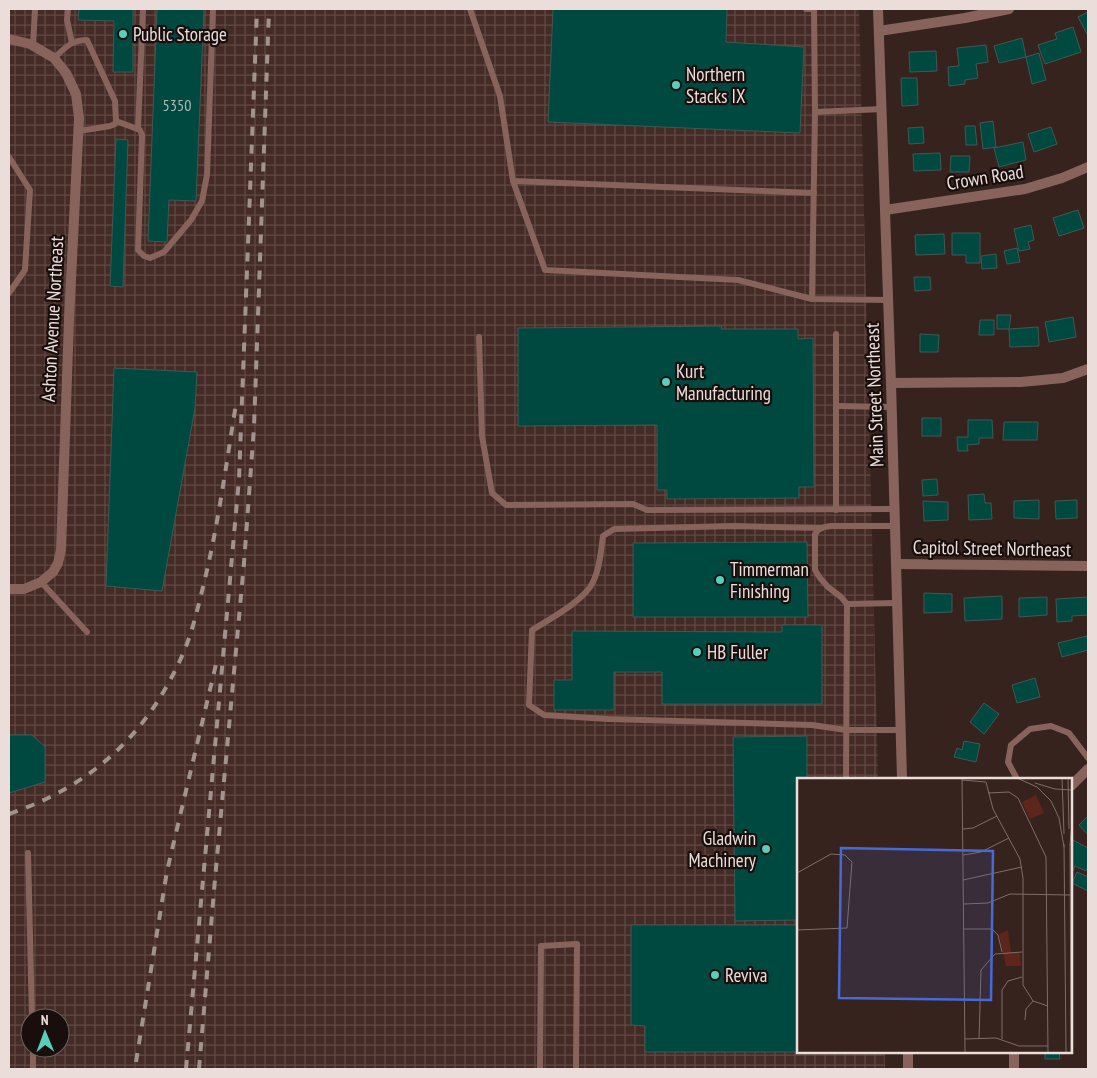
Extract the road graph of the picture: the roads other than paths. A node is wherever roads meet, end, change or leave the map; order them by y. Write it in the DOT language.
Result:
graph roads {
  1 [pos="35,9"];
  2 [pos="68,9"];
  3 [pos="143,9"];
  4 [pos="213,9"];
  5 [pos="470,9"];
  6 [pos="806,9"];
  7 [pos="878,9"];
  8 [pos="1009,9"];
  9 [pos="879,31"];
  10 [pos="9,40"];
  11 [pos="72,43"];
  12 [pos="34,46"];
  13 [pos="54,58"];
  14 [pos="882,109"];
  15 [pos="815,112"];
  16 [pos="116,121"];
  17 [pos="138,129"];
  18 [pos="79,132"];
  19 [pos="9,157"];
  20 [pos="1088,167"];
  21 [pos="513,181"];
  22 [pos="814,193"];
  23 [pos="885,210"];
  24 [pos="9,293"];
  25 [pos="812,299"];
  26 [pos="888,300"];
  27 [pos="836,334"];
  28 [pos="479,337"];
  29 [pos="1088,369"];
  30 [pos="891,383"];
  31 [pos="836,406"];
  32 [pos="892,407"];
  33 [pos="836,510"];
  34 [pos="894,510"];
  35 [pos="895,526"];
  36 [pos="822,528"];
  37 [pos="896,564"];
  38 [pos="1088,566"];
  39 [pos="41,582"];
  40 [pos="9,589"];
  41 [pos="897,603"];
  42 [pos="847,604"];
  43 [pos="87,632"];
  44 [pos="846,730"];
  45 [pos="901,730"];
  46 [pos="1088,758"];
  47 [pos="1088,769"];
  48 [pos="846,778"];
  49 [pos="902,778"];
  50 [pos="1016,778"];
  51 [pos="1072,785"];
  52 [pos="28,854"];
  53 [pos="32,1008"];
  54 [pos="908,1053"];
  55 [pos="1014,1053"];
  56 [pos="540,1069"];
  57 [pos="576,1069"];
  58 [pos="908,1069"];
  59 [pos="1014,1069"];
  1 -- 12 [label="lane"];
  2 -- 11 [label="lane"];
  3 -- 17 [label="lane"];
  4 -- 17 [label="lane"];
  5 -- 21 [label="lane"];
  6 -- 15 [label="lane"];
  7 -- 9 [label="street, Main Street Northeast"];
  8 -- 9 [label="street"];
  9 -- 14 [label="street, Main Street Northeast"];
  10 -- 12 [label="street"];
  11 -- 13 [label="lane"];
  11 -- 16 [label="lane"];
  12 -- 13 [label="street"];
  13 -- 18 [label="street, Ashton Avenue Northeast"];
  14 -- 15 [label="lane"];
  14 -- 23 [label="street, Main Street Northeast"];
  15 -- 22 [label="lane"];
  16 -- 17 [label="lane"];
  16 -- 18 [label="lane"];
  18 -- 39 [label="street, Ashton Avenue Northeast"];
  19 -- 24 [label="lane"];
  20 -- 23 [label="street, Crown Road"];
  21 -- 22 [label="lane"];
  21 -- 25 [label="lane"];
  22 -- 25 [label="lane"];
  23 -- 26 [label="street, Main Street Northeast"];
  25 -- 26 [label="lane"];
  26 -- 30 [label="street, Main Street Northeast"];
  27 -- 31 [label="lane"];
  28 -- 33 [label="lane"];
  29 -- 30 [label="street"];
  30 -- 32 [label="street, Main Street Northeast"];
  31 -- 32 [label="lane"];
  31 -- 33 [label="lane"];
  32 -- 34 [label="street, Main Street Northeast"];
  33 -- 34 [label="lane"];
  34 -- 35 [label="street, Main Street Northeast"];
  35 -- 36 [label="lane"];
  35 -- 37 [label="street, Main Street Northeast"];
  36 -- 42 [label="lane"];
  36 -- 44 [label="lane"];
  37 -- 38 [label="street, Capitol Street Northeast"];
  37 -- 41 [label="street, Main Street Northeast"];
  39 -- 40 [label="street"];
  39 -- 43 [label="lane"];
  41 -- 42 [label="lane"];
  41 -- 45 [label="street, Main Street Northeast"];
  42 -- 44 [label="lane"];
  44 -- 45 [label="lane"];
  44 -- 48 [label="lane"];
  45 -- 49 [label="street, Main Street Northeast"];
  46 -- 50 [label="lane"];
  47 -- 51 [label="street"];
  52 -- 53 [label="lane"];
  54 -- 58 [label="street"];
  55 -- 59 [label="street"];
  56 -- 57 [label="lane"];
}
